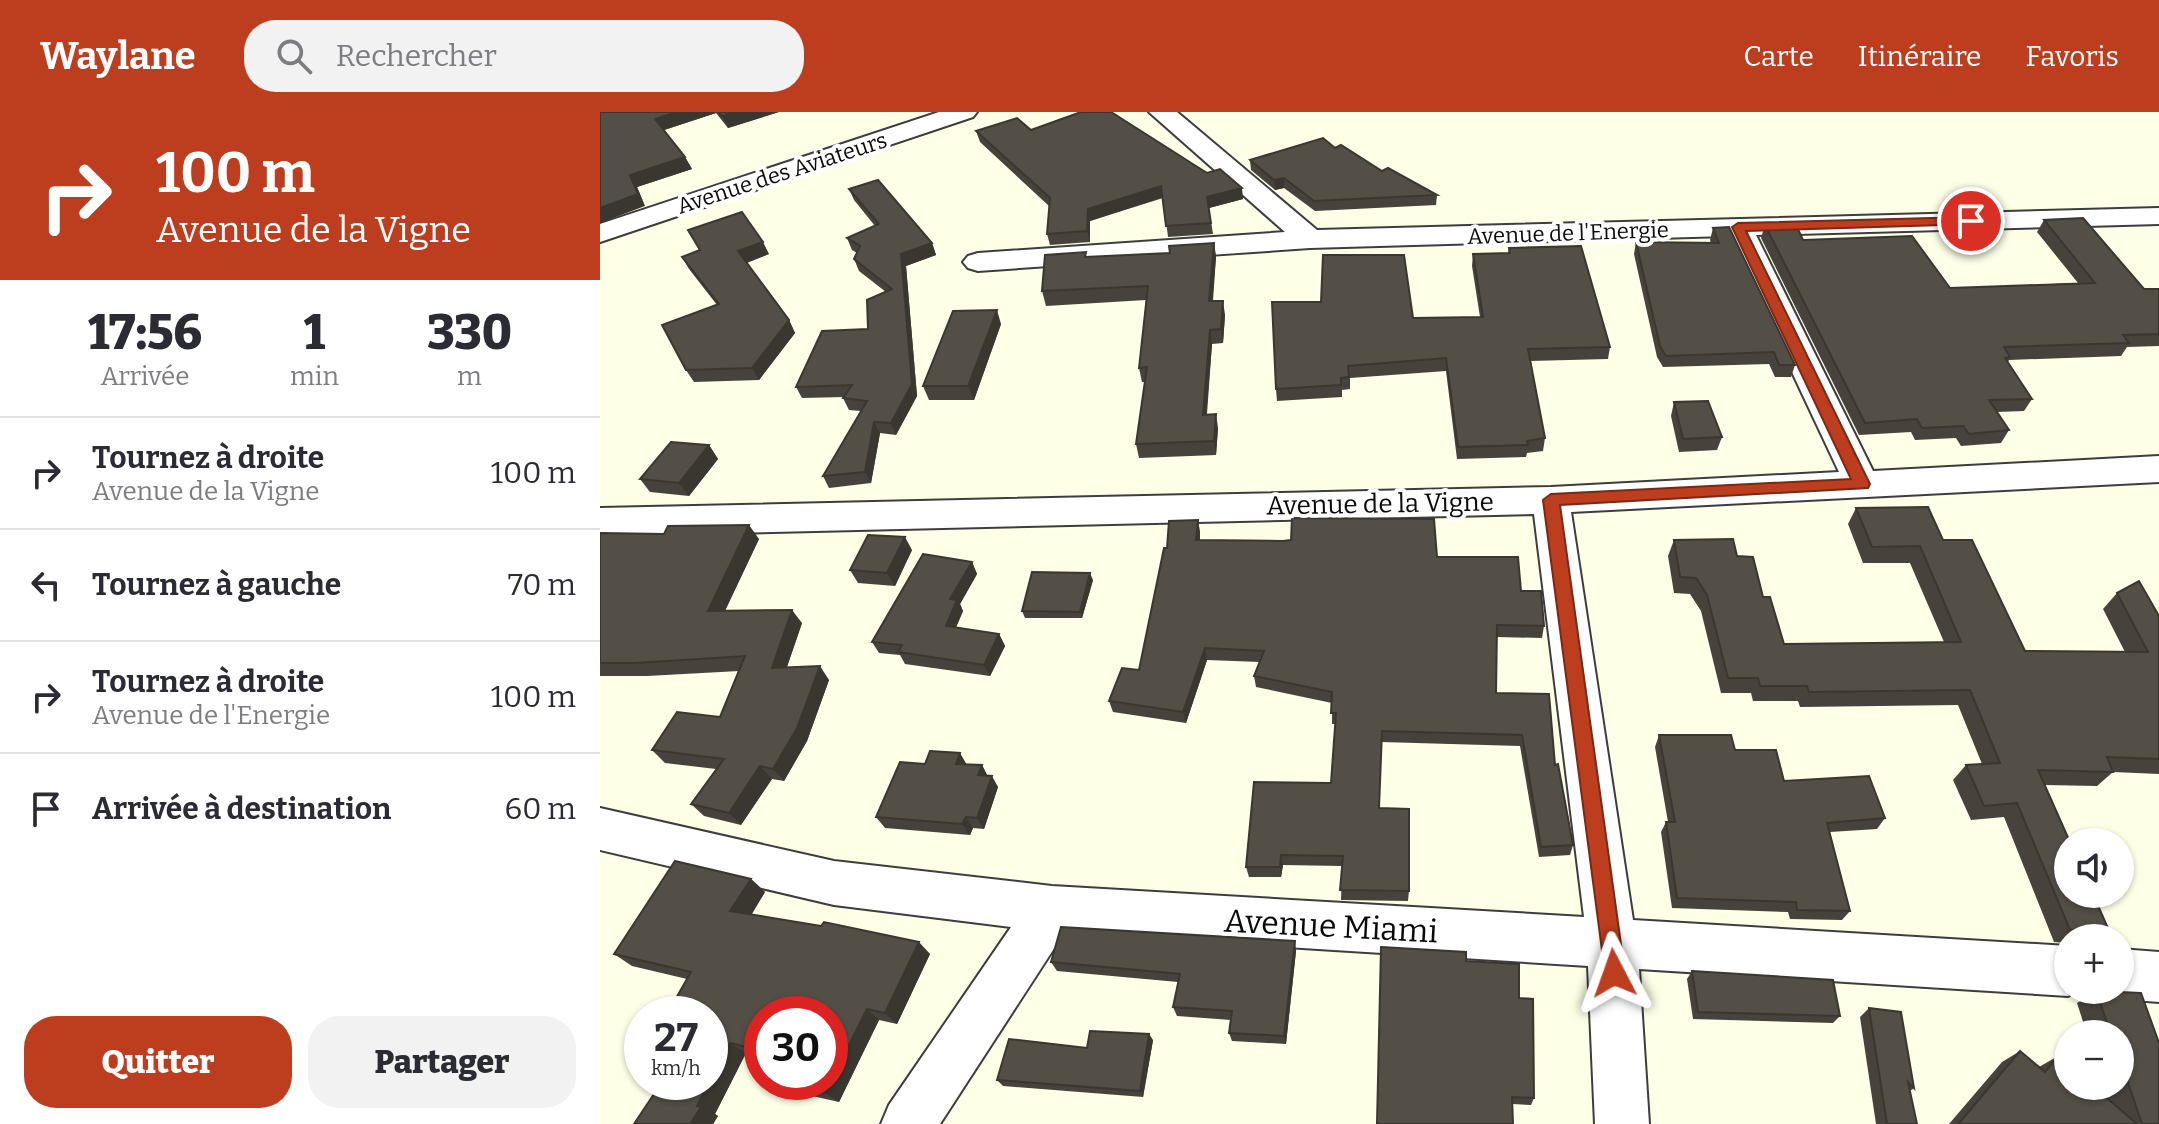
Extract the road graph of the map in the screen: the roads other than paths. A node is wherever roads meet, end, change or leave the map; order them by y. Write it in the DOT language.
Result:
graph roads {
  1 [pos="964,112"];
  2 [pos="1162,112"];
  3 [pos="2159,216"];
  4 [pos="1738,227"];
  5 [pos="600,233"];
  6 [pos="1310,239"];
  7 [pos="978,262"];
  8 [pos="2159,469"];
  9 [pos="1862,484"];
  10 [pos="1551,500"];
  11 [pos="600,522"];
  12 [pos="600,829"];
  13 [pos="1052,909"];
  14 [pos="1612,943"];
  15 [pos="2054,970"];
  16 [pos="2134,975"];
  17 [pos="2159,977"];
  18 [pos="908,1124"];
  19 [pos="1622,1124"];
  1 -- 5 [label="street, Avenue des Aviateurs"];
  2 -- 6 [label="street"];
  3 -- 4 [label="street, Avenue de l'Energie"];
  4 -- 6 [label="street, Avenue de l'Energie"];
  4 -- 9 [label="street"];
  6 -- 7 [label="street, Avenue de l'Energie"];
  8 -- 9 [label="street, Avenue de la Vigne"];
  9 -- 10 [label="street, Avenue de la Vigne"];
  10 -- 11 [label="street, Avenue de la Vigne"];
  10 -- 14 [label="street"];
  12 -- 13 [label="street, Avenue Miami"];
  13 -- 14 [label="street, Avenue Miami"];
  13 -- 18 [label="street"];
  14 -- 15 [label="street, Avenue Miami"];
  14 -- 19 [label="street"];
  16 -- 17 [label="street"];
}
